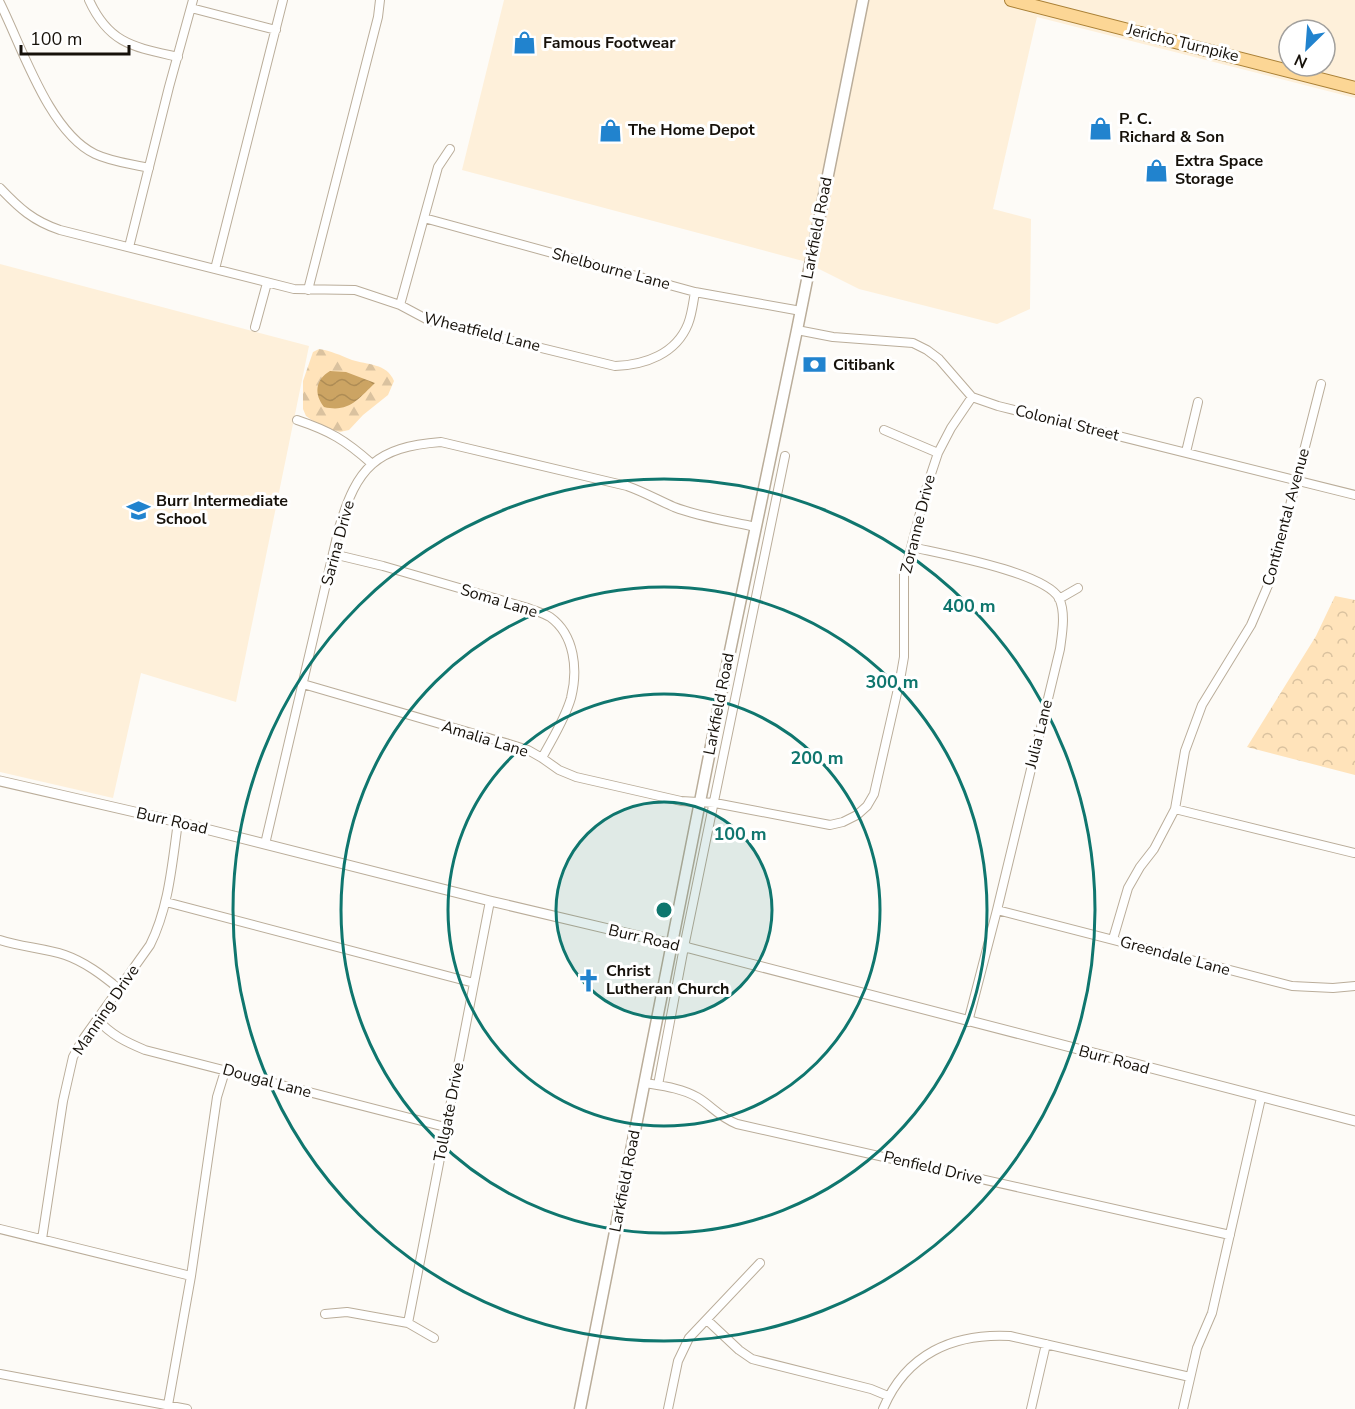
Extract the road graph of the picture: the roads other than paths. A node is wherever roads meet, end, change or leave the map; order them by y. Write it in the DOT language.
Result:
graph roads {
  1 [pos="89,0"];
  2 [pos="283,0"];
  3 [pos="380,0"];
  4 [pos="863,0"];
  5 [pos="1011,0"];
  6 [pos="0,3"];
  7 [pos="192,4"];
  8 [pos="276,30"];
  9 [pos="177,57"];
  10 [pos="1355,88"];
  11 [pos="450,148"];
  12 [pos="149,168"];
  13 [pos="0,188"];
  14 [pos="424,218"];
  15 [pos="129,247"];
  16 [pos="215,268"];
  17 [pos="267,283"];
  18 [pos="308,290"];
  19 [pos="694,292"];
  20 [pos="400,305"];
  21 [pos="801,310"];
  22 [pos="255,327"];
  23 [pos="797,330"];
  24 [pos="1321,384"];
  25 [pos="972,397"];
  26 [pos="1198,402"];
  27 [pos="297,420"];
  28 [pos="884,430"];
  29 [pos="1186,452"];
  30 [pos="938,453"];
  31 [pos="785,456"];
  32 [pos="371,463"];
  33 [pos="1297,480"];
  34 [pos="1355,495"];
  35 [pos="756,527"];
  36 [pos="912,547"];
  37 [pos="333,554"];
  38 [pos="1078,588"];
  39 [pos="1059,598"];
  40 [pos="303,684"];
  41 [pos="542,758"];
  42 [pos="0,781"];
  43 [pos="700,802"];
  44 [pos="715,803"];
  45 [pos="1175,809"];
  46 [pos="178,822"];
  47 [pos="265,844"];
  48 [pos="1354,854"];
  49 [pos="490,901"];
  50 [pos="166,902"];
  51 [pos="997,910"];
  52 [pos="1113,939"];
  53 [pos="0,940"];
  54 [pos="672,944"];
  55 [pos="684,947"];
  56 [pos="474,983"];
  57 [pos="1355,986"];
  58 [pos="118,988"];
  59 [pos="97,1019"];
  60 [pos="968,1022"];
  61 [pos="225,1071"];
  62 [pos="645,1083"];
  63 [pos="658,1085"];
  64 [pos="1261,1098"];
  65 [pos="1355,1121"];
  66 [pos="445,1126"];
  67 [pos="0,1229"];
  68 [pos="1230,1235"];
  69 [pos="42,1239"];
  70 [pos="760,1263"];
  71 [pos="191,1276"];
  72 [pos="325,1314"];
  73 [pos="707,1320"];
  74 [pos="408,1323"];
  75 [pos="434,1338"];
  76 [pos="1046,1344"];
  77 [pos="0,1374"];
  78 [pos="1190,1377"];
  79 [pos="888,1396"];
  80 [pos="168,1405"];
  81 [pos="187,1409"];
  82 [pos="580,1409"];
  83 [pos="668,1409"];
  84 [pos="883,1409"];
  85 [pos="1031,1409"];
  86 [pos="1183,1409"];
  1 -- 9 [label="street"];
  2 -- 8 [label="street"];
  3 -- 18 [label="street"];
  4 -- 21 [label="main road, Larkfield Road"];
  5 -- 10 [label="main road, Jericho Turnpike"];
  6 -- 12 [label="street"];
  7 -- 8 [label="street"];
  7 -- 9 [label="street"];
  8 -- 16 [label="street"];
  9 -- 12 [label="street"];
  11 -- 14 [label="street"];
  12 -- 15 [label="street"];
  13 -- 15 [label="street, Wheatfield Lane"];
  14 -- 19 [label="street, Shelbourne Lane"];
  14 -- 20 [label="street"];
  15 -- 16 [label="street, Wheatfield Lane"];
  16 -- 17 [label="street, Wheatfield Lane"];
  17 -- 18 [label="street, Wheatfield Lane"];
  17 -- 22 [label="street"];
  18 -- 20 [label="street, Wheatfield Lane"];
  19 -- 20 [label="street, Wheatfield Lane"];
  19 -- 21 [label="street, Shelbourne Lane"];
  21 -- 23 [label="main road, Larkfield Road"];
  23 -- 25 [label="street, Colonial Street"];
  23 -- 35 [label="main road, Larkfield Road"];
  24 -- 33 [label="street, Continental Avenue"];
  25 -- 29 [label="street, Colonial Street"];
  25 -- 30 [label="street, Zoranne Drive"];
  26 -- 29 [label="street"];
  27 -- 32 [label="street"];
  28 -- 30 [label="street"];
  29 -- 33 [label="street, Colonial Street"];
  30 -- 36 [label="street, Zoranne Drive"];
  31 -- 44 [label="street, Larkfield Road"];
  32 -- 35 [label="street, Sarina Drive"];
  32 -- 37 [label="street, Sarina Drive"];
  33 -- 34 [label="street, Colonial Street"];
  33 -- 45 [label="street, Continental Avenue"];
  35 -- 43 [label="main road, Larkfield Road"];
  36 -- 39 [label="street"];
  36 -- 44 [label="street, Zoranne Drive"];
  37 -- 40 [label="street, Sarina Drive"];
  37 -- 41 [label="street, Soma Lane"];
  38 -- 39 [label="street"];
  39 -- 51 [label="street, Julia Lane"];
  40 -- 41 [label="street, Amalia Lane"];
  40 -- 47 [label="street, Sarina Drive"];
  41 -- 43 [label="street, Amalia Lane"];
  42 -- 46 [label="street, Burr Road"];
  43 -- 44 [label="street, Zoranne Drive"];
  43 -- 54 [label="main road, Larkfield Road"];
  44 -- 55 [label="street, Larkfield Road"];
  45 -- 48 [label="street"];
  45 -- 52 [label="street, Continental Avenue"];
  46 -- 47 [label="street, Burr Road"];
  46 -- 50 [label="street, Manning Drive"];
  47 -- 49 [label="street, Burr Road"];
  49 -- 54 [label="street, Burr Road"];
  49 -- 56 [label="street, Tollgate Drive"];
  50 -- 56 [label="street"];
  50 -- 58 [label="street, Manning Drive"];
  51 -- 52 [label="street, Greendale Lane"];
  51 -- 60 [label="street, Julia Lane"];
  52 -- 57 [label="street, Greendale Lane"];
  53 -- 58 [label="street"];
  54 -- 55 [label="street, Burr Road"];
  54 -- 62 [label="main road, Larkfield Road"];
  55 -- 60 [label="street, Burr Road"];
  55 -- 63 [label="street, Larkfield Road"];
  56 -- 66 [label="street, Tollgate Drive"];
  58 -- 59 [label="street, Manning Drive"];
  59 -- 61 [label="street, Dougal Lane"];
  59 -- 69 [label="street, Manning Drive"];
  60 -- 64 [label="street, Burr Road"];
  61 -- 66 [label="street, Dougal Lane"];
  61 -- 71 [label="street"];
  62 -- 63 [label="street, Penfield Drive"];
  62 -- 82 [label="main road, Larkfield Road"];
  63 -- 68 [label="street, Penfield Drive"];
  64 -- 65 [label="street, Burr Road"];
  64 -- 68 [label="street"];
  66 -- 74 [label="street, Tollgate Drive"];
  67 -- 69 [label="street"];
  68 -- 78 [label="street"];
  69 -- 71 [label="street"];
  70 -- 73 [label="street"];
  71 -- 80 [label="street"];
  72 -- 74 [label="street"];
  73 -- 79 [label="street"];
  73 -- 83 [label="street"];
  74 -- 75 [label="street"];
  76 -- 78 [label="street"];
  76 -- 79 [label="street"];
  76 -- 85 [label="street"];
  77 -- 80 [label="street"];
  78 -- 86 [label="street"];
  79 -- 84 [label="street"];
  80 -- 81 [label="street"];
}
